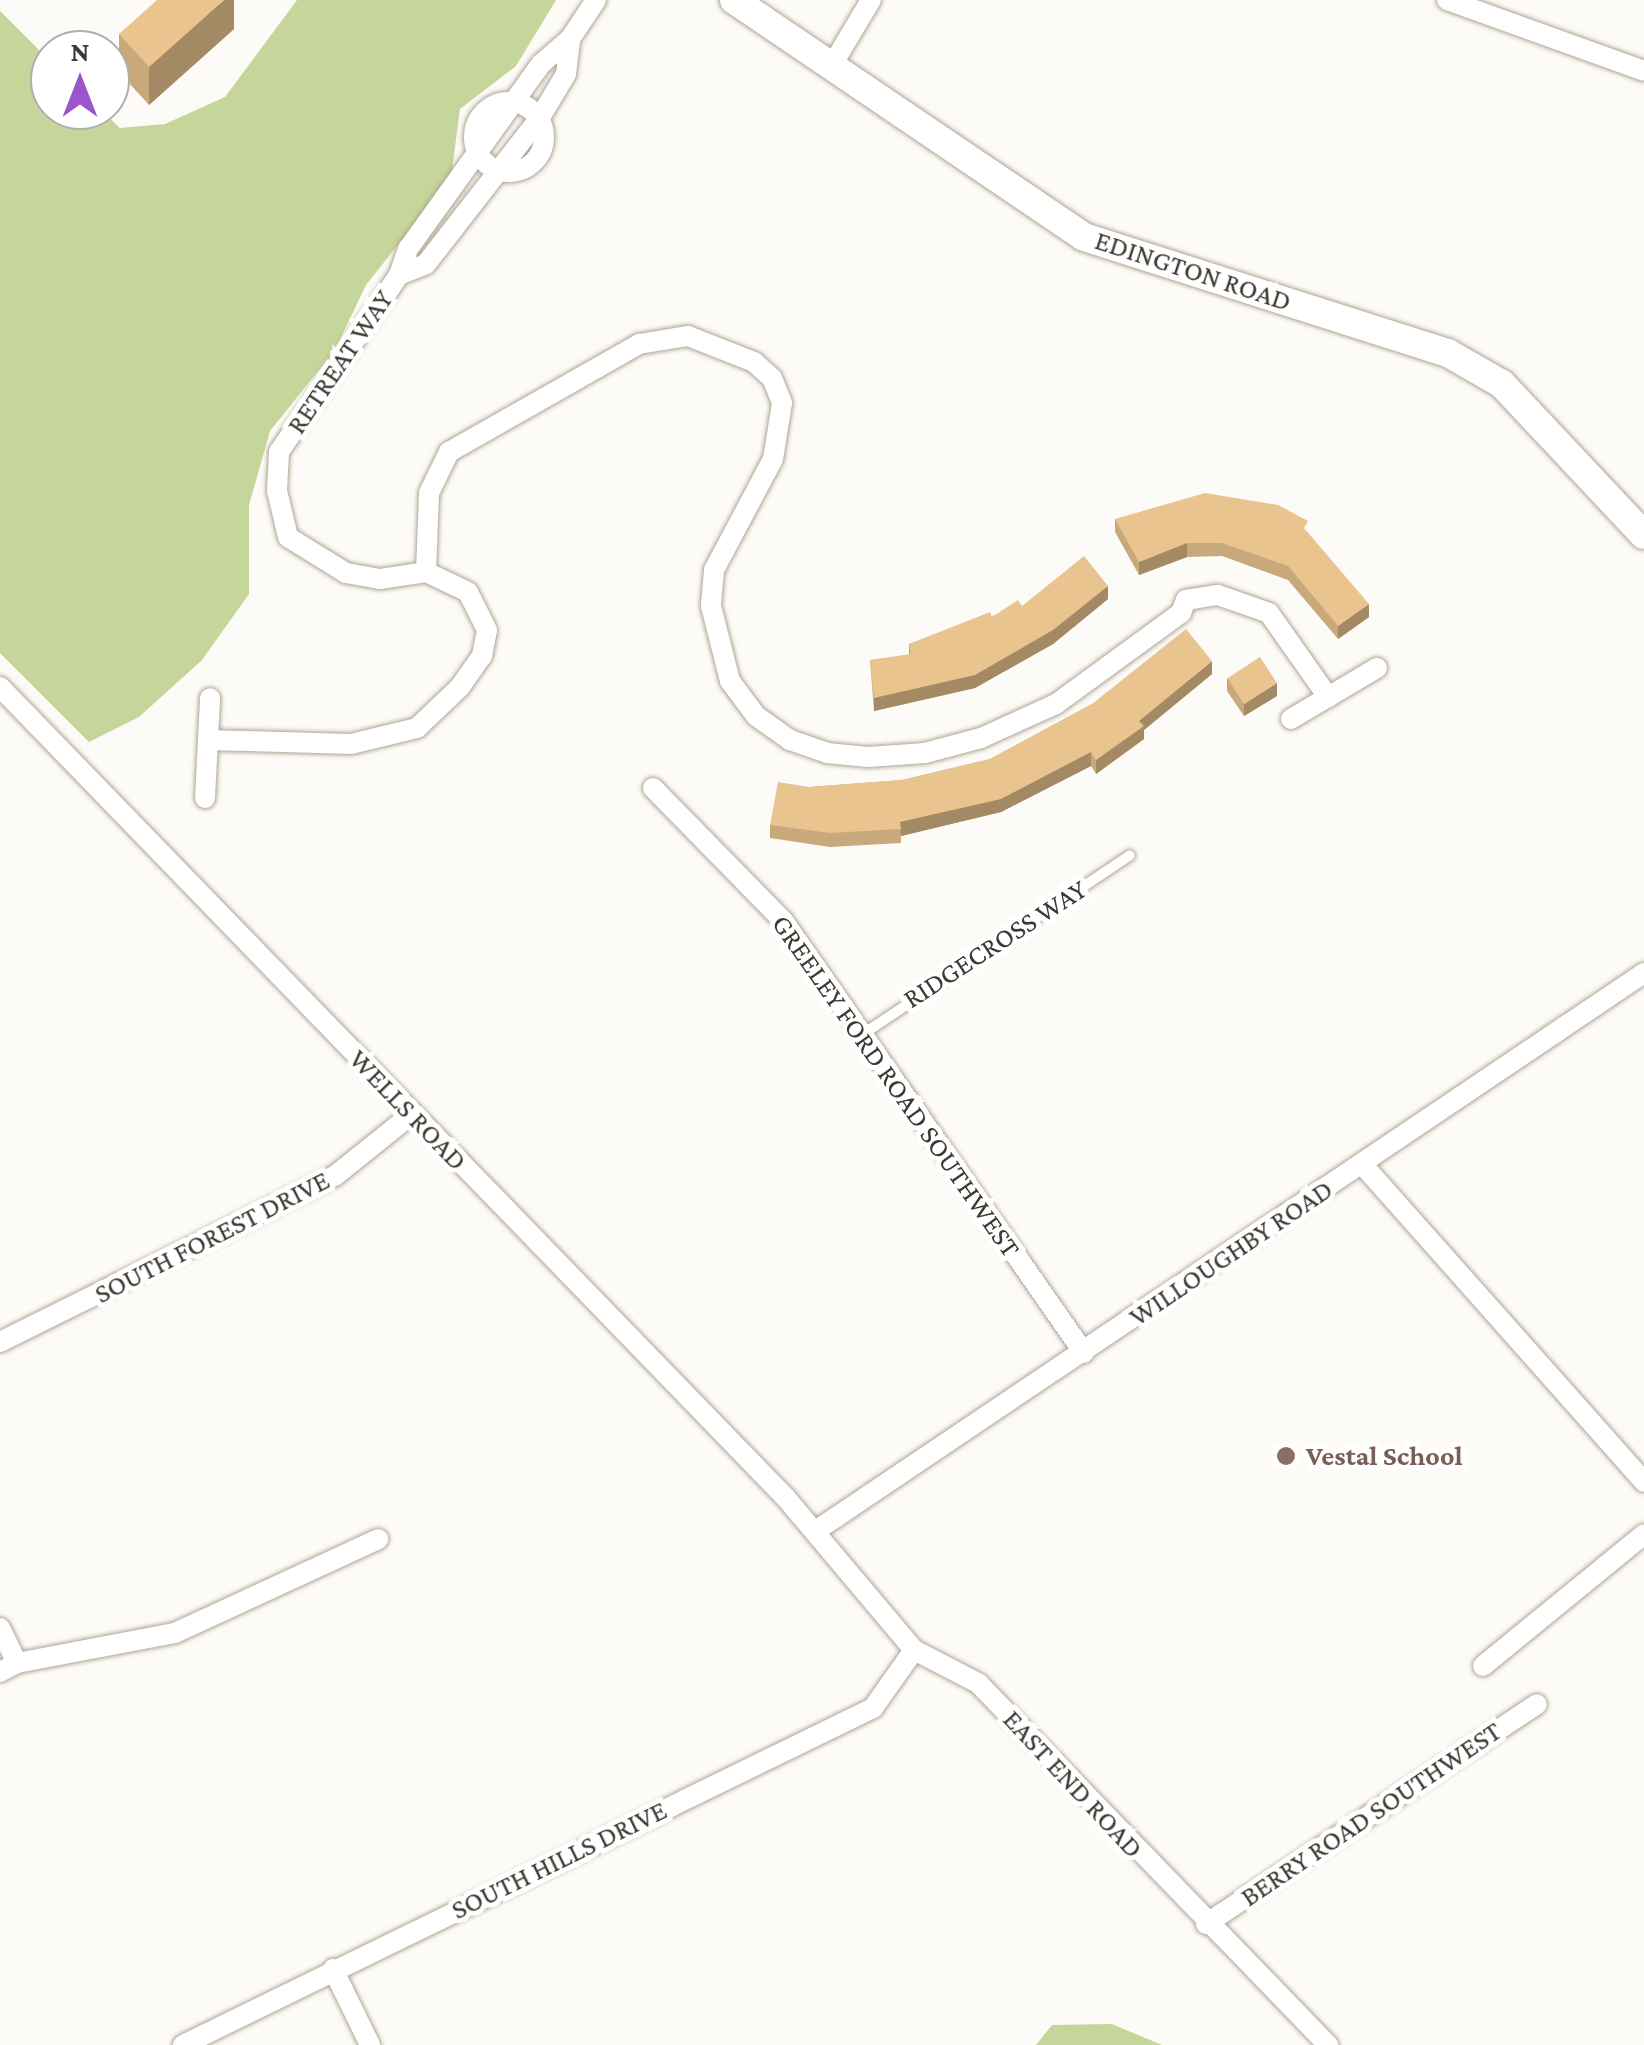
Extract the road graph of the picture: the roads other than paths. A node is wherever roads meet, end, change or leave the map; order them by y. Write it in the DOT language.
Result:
graph roads {
  1 [pos="596,0"];
  2 [pos="734,0"];
  3 [pos="871,0"];
  4 [pos="1447,0"];
  5 [pos="570,39"];
  6 [pos="832,67"];
  7 [pos="1642,68"];
  8 [pos="516,103"];
  9 [pos="539,119"];
  10 [pos="479,155"];
  11 [pos="500,171"];
  12 [pos="400,275"];
  13 [pos="1644,535"];
  14 [pos="426,572"];
  15 [pos="1377,668"];
  16 [pos="0,688"];
  17 [pos="1328,697"];
  18 [pos="210,698"];
  19 [pos="1291,719"];
  20 [pos="208,740"];
  21 [pos="653,788"];
  22 [pos="205,798"];
  23 [pos="1130,855"];
  24 [pos="1644,973"];
  25 [pos="862,1034"];
  26 [pos="412,1114"];
  27 [pos="1362,1164"];
  28 [pos="0,1342"];
  29 [pos="1084,1352"];
  30 [pos="1644,1482"];
  31 [pos="817,1530"];
  32 [pos="1644,1534"];
  33 [pos="378,1539"];
  34 [pos="0,1628"];
  35 [pos="914,1650"];
  36 [pos="1483,1666"];
  37 [pos="8,1668"];
  38 [pos="1537,1704"];
  39 [pos="1206,1924"];
  40 [pos="334,1968"];
  41 [pos="182,2045"];
  42 [pos="370,2045"];
  43 [pos="1328,2045"];
  1 -- 5 [label="street, RETREAT WAY"];
  2 -- 6 [label="street, EDINGTON ROAD"];
  3 -- 6 [label="street"];
  4 -- 7 [label="street"];
  5 -- 8 [label="street, RETREAT WAY"];
  5 -- 9 [label="street, RETREAT WAY"];
  6 -- 13 [label="street, EDINGTON ROAD"];
  8 -- 9 [label="street"];
  8 -- 10 [label="street"];
  9 -- 11 [label="street, RETREAT WAY"];
  10 -- 11 [label="street"];
  10 -- 12 [label="street, RETREAT WAY"];
  11 -- 12 [label="street, RETREAT WAY"];
  12 -- 14 [label="street, RETREAT WAY"];
  14 -- 17 [label="street"];
  14 -- 20 [label="street"];
  15 -- 17 [label="street"];
  16 -- 26 [label="street, WELLS ROAD"];
  17 -- 19 [label="street"];
  18 -- 20 [label="street"];
  20 -- 22 [label="street"];
  21 -- 25 [label="street, GREELEY FORD ROAD SOUTHWEST"];
  23 -- 25 [label="lane, RIDGECROSS WAY"];
  24 -- 27 [label="street, WILLOUGHBY ROAD"];
  25 -- 29 [label="street, GREELEY FORD ROAD SOUTHWEST"];
  26 -- 28 [label="street, SOUTH FOREST DRIVE"];
  26 -- 31 [label="street, WELLS ROAD"];
  27 -- 29 [label="street, WILLOUGHBY ROAD"];
  27 -- 30 [label="street"];
  29 -- 31 [label="street, WILLOUGHBY ROAD"];
  31 -- 35 [label="street, EAST END ROAD"];
  32 -- 36 [label="street"];
  33 -- 37 [label="street"];
  34 -- 37 [label="street"];
  35 -- 39 [label="street, EAST END ROAD"];
  35 -- 40 [label="street, SOUTH HILLS DRIVE"];
  38 -- 39 [label="street, BERRY ROAD SOUTHWEST"];
  39 -- 43 [label="street, EAST END ROAD"];
  40 -- 41 [label="street, SOUTH HILLS DRIVE"];
  40 -- 42 [label="street"];
}
